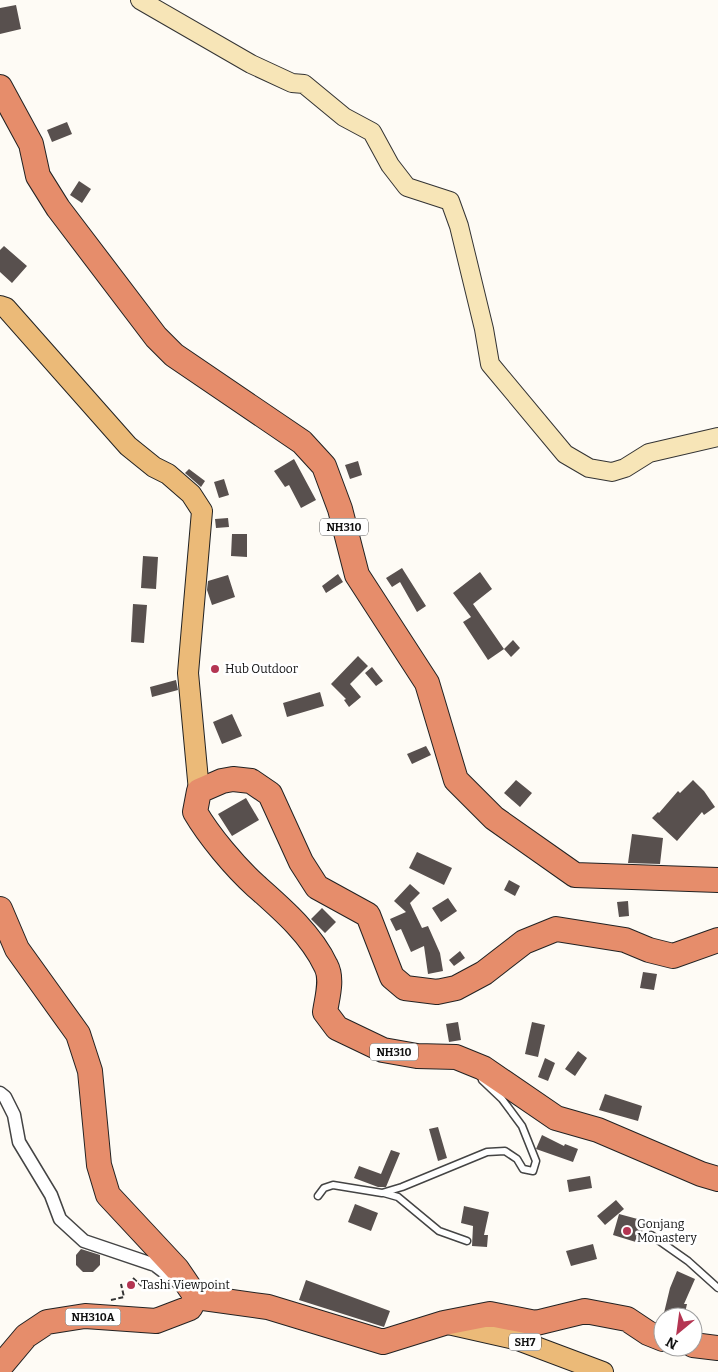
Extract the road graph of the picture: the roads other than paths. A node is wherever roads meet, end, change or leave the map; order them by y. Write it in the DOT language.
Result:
graph roads {
  1 [pos="140,0"];
  2 [pos="0,87"];
  3 [pos="0,306"];
  4 [pos="718,436"];
  5 [pos="199,791"];
  6 [pos="718,880"];
  7 [pos="0,909"];
  8 [pos="718,940"];
  9 [pos="483,1068"];
  10 [pos="0,1093"];
  11 [pos="718,1179"];
  12 [pos="382,1193"];
  13 [pos="318,1196"];
  14 [pos="651,1235"];
  15 [pos="468,1241"];
  16 [pos="718,1288"];
  17 [pos="196,1297"];
  18 [pos="444,1323"];
  19 [pos="653,1335"];
  20 [pos="703,1347"];
  21 [pos="718,1348"];
  22 [pos="0,1367"];
  23 [pos="603,1372"];
  1 -- 4 [label="street"];
  2 -- 6 [label="highway, NH310"];
  3 -- 5 [label="main road"];
  5 -- 8 [label="highway"];
  5 -- 9 [label="highway, NH310"];
  7 -- 17 [label="highway"];
  9 -- 11 [label="highway, NH310"];
  9 -- 12 [label="lane"];
  10 -- 17 [label="street"];
  12 -- 13 [label="lane"];
  12 -- 15 [label="lane"];
  14 -- 16 [label="lane"];
  17 -- 18 [label="highway"];
  17 -- 22 [label="highway, NH310A"];
  18 -- 19 [label="highway"];
  18 -- 23 [label="main road, SH7"];
  20 -- 21 [label="highway"];
}
